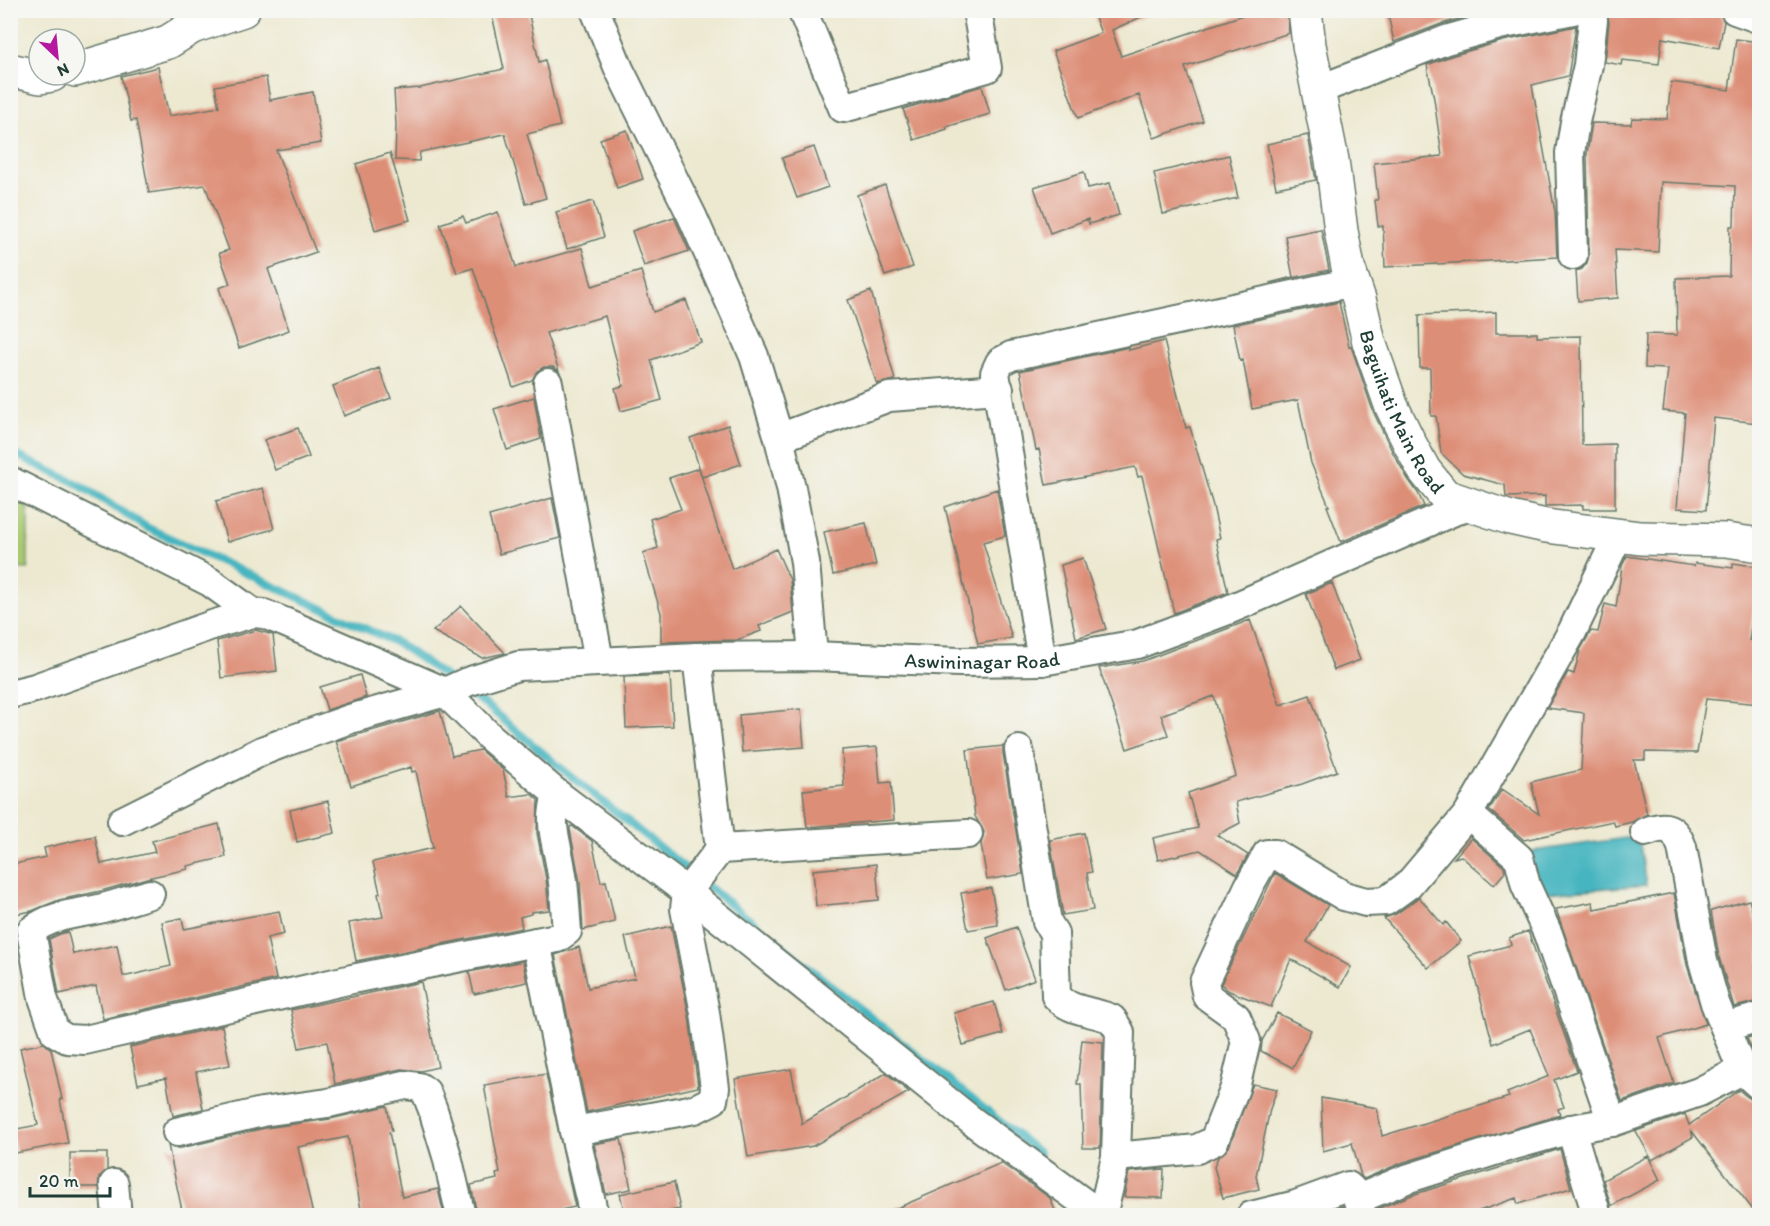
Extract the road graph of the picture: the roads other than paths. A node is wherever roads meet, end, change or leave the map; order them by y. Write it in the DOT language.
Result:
graph roads {
  1 [pos="243,10"];
  2 [pos="595,10"];
  3 [pos="802,10"];
  4 [pos="977,10"];
  5 [pos="1305,10"];
  6 [pos="1573,10"];
  7 [pos="1589,10"];
  8 [pos="1735,10"];
  9 [pos="1760,19"];
  10 [pos="87,66"];
  11 [pos="10,70"];
  12 [pos="27,74"];
  13 [pos="1318,90"];
  14 [pos="1574,255"];
  15 [pos="1353,282"];
  16 [pos="548,383"];
  17 [pos="999,389"];
  18 [pos="779,438"];
  19 [pos="10,481"];
  20 [pos="1470,504"];
  21 [pos="1619,534"];
  22 [pos="1760,545"];
  23 [pos="253,614"];
  24 [pos="813,656"];
  25 [pos="697,657"];
  26 [pos="599,661"];
  27 [pos="1042,661"];
  28 [pos="456,688"];
  29 [pos="10,694"];
  30 [pos="1019,750"];
  31 [pos="557,794"];
  32 [pos="1468,814"];
  33 [pos="122,821"];
  34 [pos="1645,832"];
  35 [pos="968,834"];
  36 [pos="700,874"];
  37 [pos="150,894"];
  38 [pos="536,942"];
  39 [pos="1760,1017"];
  40 [pos="1725,1027"];
  41 [pos="1751,1078"];
  42 [pos="1612,1122"];
  43 [pos="1571,1129"];
  44 [pos="574,1131"];
  45 [pos="177,1132"];
  46 [pos="1116,1157"];
  47 [pos="114,1184"];
  48 [pos="1360,1207"];
  49 [pos="589,1214"];
  50 [pos="117,1215"];
  51 [pos="461,1215"];
  52 [pos="1102,1215"];
  53 [pos="1251,1215"];
  54 [pos="1597,1215"];
  1 -- 10 [label="street"];
  2 -- 18 [label="street"];
  3 -- 4 [label="street"];
  5 -- 13 [label="street, Baguihati Main Road"];
  6 -- 13 [label="street"];
  7 -- 14 [label="street"];
  8 -- 9 [label="street"];
  11 -- 12 [label="street"];
  13 -- 15 [label="street, Baguihati Main Road"];
  15 -- 17 [label="street"];
  15 -- 20 [label="street, Baguihati Main Road"];
  16 -- 26 [label="street"];
  17 -- 18 [label="street"];
  17 -- 27 [label="street"];
  18 -- 24 [label="street"];
  19 -- 23 [label="street"];
  20 -- 21 [label="street, Baguihati Main Road"];
  20 -- 27 [label="street, Aswininagar Road"];
  21 -- 22 [label="street, Baguihati Main Road"];
  21 -- 32 [label="street"];
  23 -- 28 [label="street"];
  23 -- 29 [label="street"];
  24 -- 25 [label="street, Aswininagar Road"];
  24 -- 27 [label="street, Aswininagar Road"];
  25 -- 26 [label="street, Aswininagar Road"];
  25 -- 36 [label="street"];
  26 -- 28 [label="street, Aswininagar Road"];
  28 -- 31 [label="street"];
  28 -- 33 [label="street, Aswininagar Road"];
  30 -- 46 [label="street"];
  31 -- 36 [label="street"];
  31 -- 38 [label="street"];
  32 -- 42 [label="street"];
  32 -- 46 [label="street"];
  34 -- 40 [label="street"];
  35 -- 36 [label="street"];
  36 -- 44 [label="street"];
  36 -- 52 [label="street"];
  37 -- 38 [label="street"];
  38 -- 44 [label="street"];
  39 -- 40 [label="street"];
  40 -- 41 [label="street"];
  41 -- 42 [label="street"];
  42 -- 43 [label="street"];
  43 -- 48 [label="street"];
  43 -- 54 [label="street"];
  44 -- 49 [label="street"];
  45 -- 51 [label="street"];
  46 -- 52 [label="street"];
  47 -- 50 [label="street"];
  48 -- 53 [label="street"];
}
